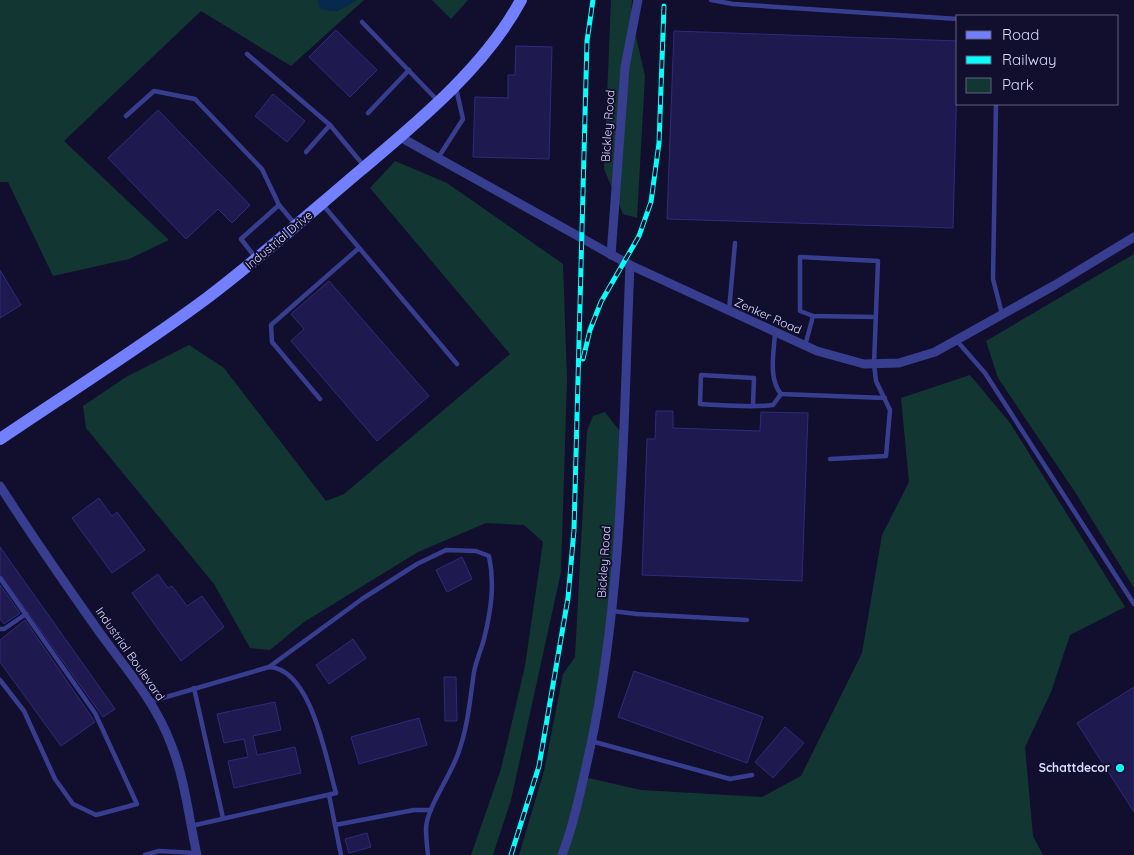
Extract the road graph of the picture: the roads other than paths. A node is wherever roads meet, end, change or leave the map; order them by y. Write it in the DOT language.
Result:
graph roads {
  1 [pos="521,0"];
  2 [pos="638,0"];
  3 [pos="711,0"];
  4 [pos="956,18"];
  5 [pos="362,22"];
  6 [pos="247,54"];
  7 [pos="409,70"];
  8 [pos="455,84"];
  9 [pos="438,101"];
  10 [pos="996,105"];
  11 [pos="368,113"];
  12 [pos="126,116"];
  13 [pos="330,126"];
  14 [pos="400,137"];
  15 [pos="306,152"];
  16 [pos="438,158"];
  17 [pos="365,167"];
  18 [pos="322,204"];
  19 [pos="279,205"];
  20 [pos="296,226"];
  21 [pos="1134,237"];
  22 [pos="735,243"];
  23 [pos="359,248"];
  24 [pos="611,255"];
  25 [pos="257,259"];
  26 [pos="630,265"];
  27 [pos="729,312"];
  28 [pos="813,316"];
  29 [pos="876,316"];
  30 [pos="1002,316"];
  31 [pos="775,333"];
  32 [pos="957,341"];
  33 [pos="805,346"];
  34 [pos="457,364"];
  35 [pos="874,364"];
  36 [pos="781,394"];
  37 [pos="885,398"];
  38 [pos="320,399"];
  39 [pos="752,406"];
  40 [pos="0,439"];
  41 [pos="830,459"];
  42 [pos="0,486"];
  43 [pos="0,578"];
  44 [pos="1134,604"];
  45 [pos="612,611"];
  46 [pos="26,614"];
  47 [pos="747,620"];
  48 [pos="0,629"];
  49 [pos="268,667"];
  50 [pos="0,680"];
  51 [pos="194,688"];
  52 [pos="150,702"];
  53 [pos="592,741"];
  54 [pos="752,775"];
  55 [pos="330,795"];
  56 [pos="431,810"];
  57 [pos="223,818"];
  58 [pos="335,825"];
  59 [pos="191,826"];
  60 [pos="173,853"];
  61 [pos="197,854"];
  62 [pos="146,855"];
  63 [pos="341,855"];
  64 [pos="428,855"];
  65 [pos="562,855"];
  1 -- 8 [label="street, Industrial Drive"];
  2 -- 24 [label="street, Bickley Road"];
  3 -- 4 [label="lane"];
  5 -- 7 [label="lane"];
  6 -- 13 [label="lane"];
  7 -- 9 [label="lane"];
  7 -- 11 [label="lane"];
  8 -- 9 [label="street, Industrial Drive"];
  8 -- 16 [label="lane"];
  9 -- 14 [label="street, Industrial Drive"];
  10 -- 30 [label="lane"];
  12 -- 19 [label="lane"];
  13 -- 15 [label="lane"];
  13 -- 17 [label="lane"];
  14 -- 16 [label="street, Zenker Road"];
  14 -- 17 [label="street, Industrial Drive"];
  16 -- 24 [label="street, Zenker Road"];
  17 -- 18 [label="street, Industrial Drive"];
  18 -- 20 [label="street, Industrial Drive"];
  18 -- 23 [label="lane"];
  19 -- 20 [label="lane"];
  19 -- 25 [label="lane"];
  20 -- 25 [label="street, Industrial Drive"];
  21 -- 30 [label="street, Zenker Road"];
  22 -- 27 [label="lane"];
  23 -- 34 [label="lane"];
  23 -- 38 [label="lane"];
  24 -- 26 [label="street, Zenker Road"];
  25 -- 40 [label="street, Industrial Drive"];
  26 -- 27 [label="street, Zenker Road"];
  26 -- 45 [label="street, Bickley Road"];
  27 -- 31 [label="street, Zenker Road"];
  28 -- 29 [label="lane"];
  28 -- 29 [label="lane"];
  28 -- 33 [label="lane"];
  29 -- 35 [label="lane"];
  30 -- 32 [label="street, Zenker Road"];
  31 -- 33 [label="street, Zenker Road"];
  31 -- 36 [label="lane"];
  32 -- 35 [label="street, Zenker Road"];
  32 -- 44 [label="lane"];
  33 -- 35 [label="street, Zenker Road"];
  35 -- 37 [label="lane"];
  36 -- 37 [label="lane"];
  36 -- 39 [label="lane"];
  37 -- 41 [label="lane"];
  39 -- 39 [label="lane"];
  42 -- 52 [label="street, Industrial Boulevard"];
  43 -- 46 [label="lane"];
  45 -- 47 [label="lane"];
  45 -- 53 [label="street, Bickley Road"];
  46 -- 48 [label="lane"];
  46 -- 50 [label="lane"];
  49 -- 51 [label="lane"];
  49 -- 55 [label="lane"];
  49 -- 56 [label="lane"];
  51 -- 52 [label="lane"];
  51 -- 57 [label="lane"];
  52 -- 59 [label="street, Industrial Boulevard"];
  53 -- 54 [label="lane"];
  53 -- 65 [label="street, Bickley Road"];
  55 -- 57 [label="lane"];
  55 -- 58 [label="lane"];
  56 -- 58 [label="lane"];
  56 -- 64 [label="lane"];
  57 -- 59 [label="lane"];
  58 -- 63 [label="lane"];
  59 -- 61 [label="street, Industrial Boulevard"];
  60 -- 61 [label="lane"];
  60 -- 62 [label="lane"];
}
